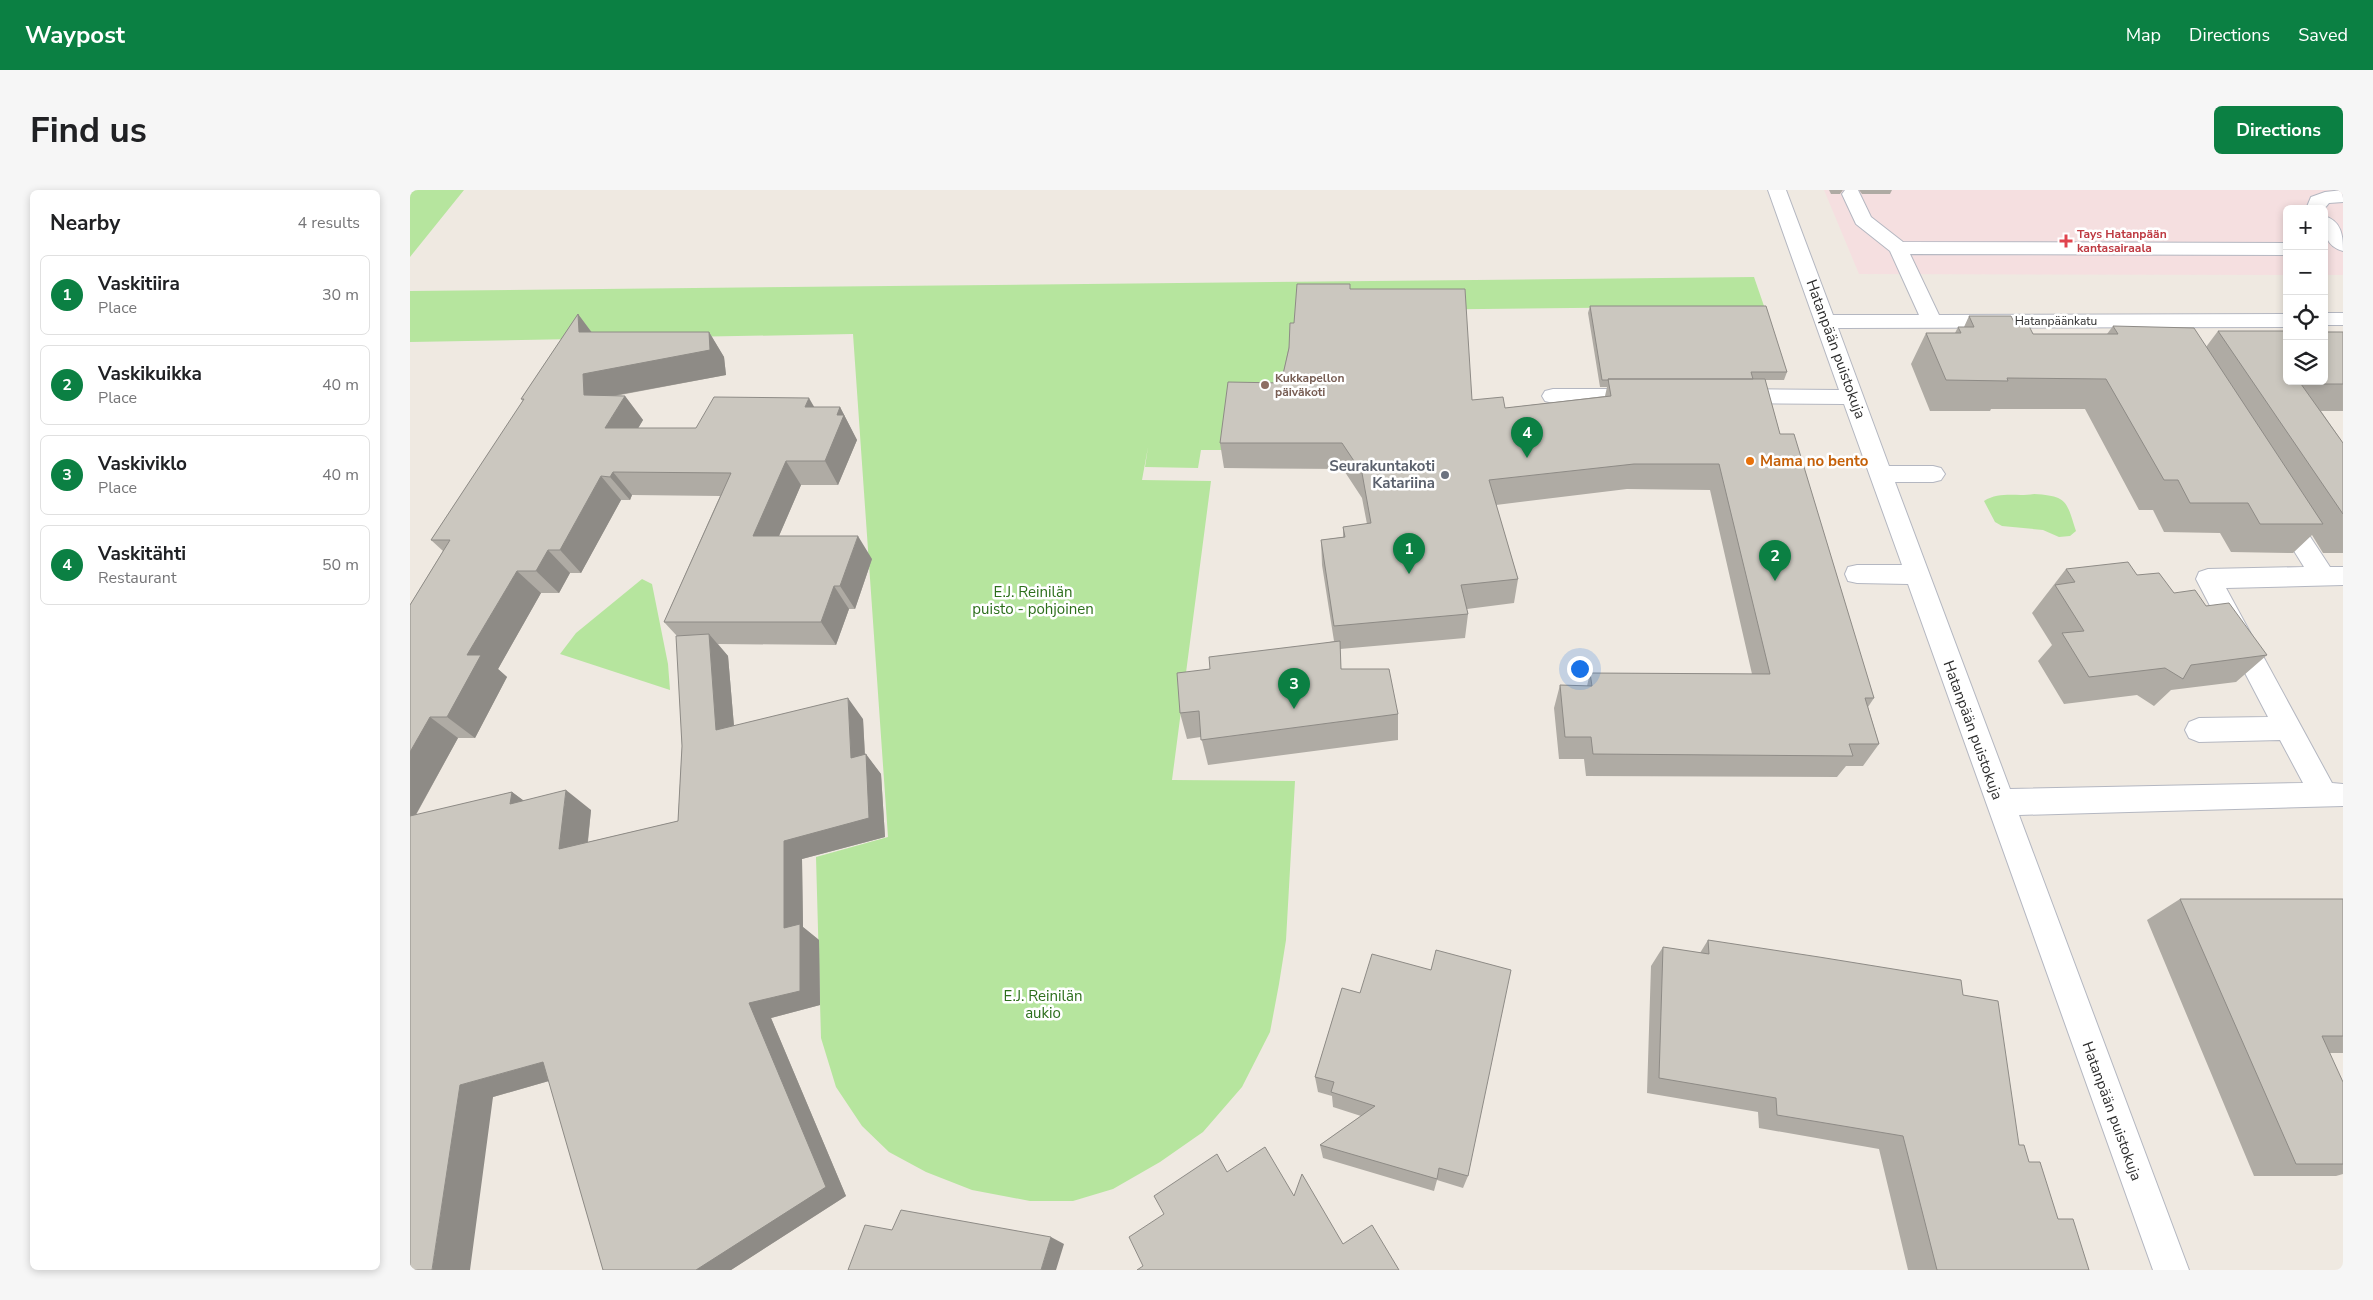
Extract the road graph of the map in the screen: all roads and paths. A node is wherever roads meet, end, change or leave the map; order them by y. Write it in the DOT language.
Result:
graph roads {
  1 [pos="1777,190"];
  2 [pos="1851,194"];
  3 [pos="2343,196"];
  4 [pos="2316,205"];
  5 [pos="2328,227"];
  6 [pos="2343,245"];
  7 [pos="1898,248"];
  8 [pos="2283,249"];
  9 [pos="2328,249"];
  10 [pos="2343,250"];
  11 [pos="2328,319"];
  12 [pos="2343,319"];
  13 [pos="2159,320"];
  14 [pos="2283,320"];
  15 [pos="1826,322"];
  16 [pos="1932,322"];
  17 [pos="2174,344"];
  18 [pos="1553,396"];
  19 [pos="1659,396"];
  20 [pos="1708,396"];
  21 [pos="1853,397"];
  22 [pos="1881,474"];
  23 [pos="1933,474"];
  24 [pos="2270,494"];
  25 [pos="1857,574"];
  26 [pos="1916,575"];
  27 [pos="2334,577"];
  28 [pos="2288,728"];
  29 [pos="2198,730"];
  30 [pos="2334,795"];
  31 [pos="1999,802"];
  32 [pos="2171,1270"];
  1 -- 15 [label="street, Hatanpään puistokuja"];
  2 -- 7 [label="street"];
  3 -- 4 [label="street"];
  5 -- 6 [label="street"];
  7 -- 8 [label="street"];
  7 -- 16 [label="street"];
  9 -- 10 [label="street"];
  11 -- 12 [label="street"];
  13 -- 14 [label="street, Hatanpäänkatu"];
  13 -- 16 [label="street, Hatanpäänkatu"];
  13 -- 17 [label="street"];
  15 -- 16 [label="street, Hatanpäänkatu"];
  15 -- 21 [label="street, Hatanpään puistokuja"];
  18 -- 19 [label="street"];
  20 -- 21 [label="street"];
  21 -- 22 [label="street, Hatanpään puistokuja"];
  22 -- 23 [label="street"];
  22 -- 26 [label="street, Hatanpään puistokuja"];
  24 -- 27 [label="street"];
  25 -- 26 [label="street"];
  26 -- 31 [label="street, Hatanpään puistokuja"];
  27 -- 28 [label="street"];
  28 -- 29 [label="street"];
  28 -- 30 [label="street"];
  30 -- 31 [label="street"];
  31 -- 32 [label="street, Hatanpään puistokuja"];
}
